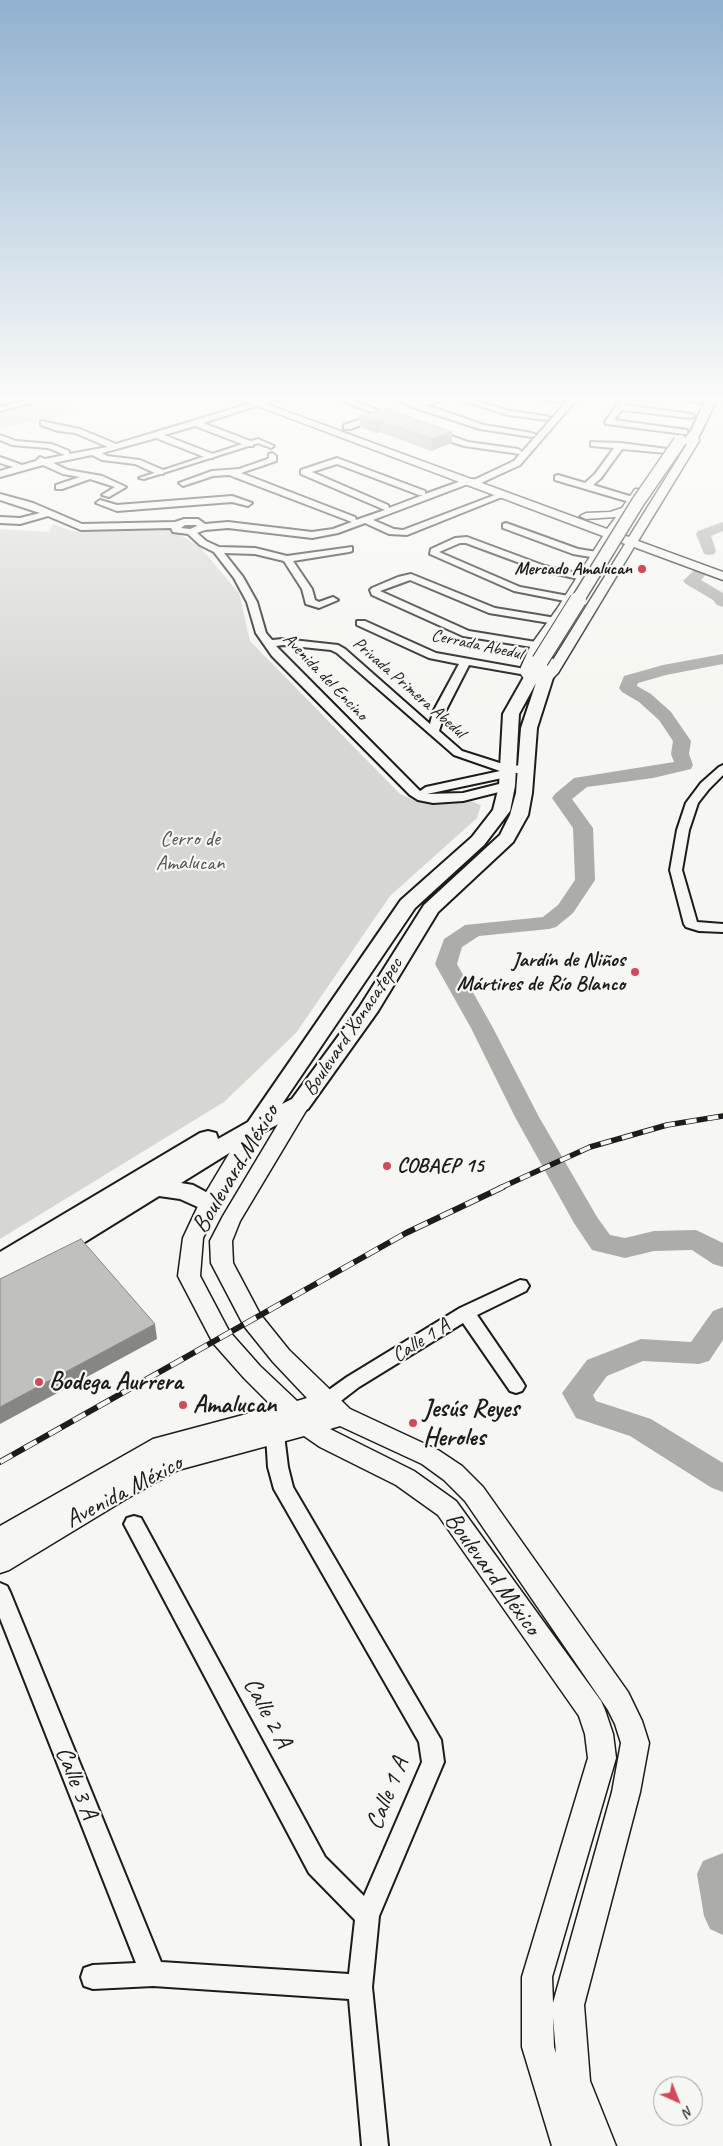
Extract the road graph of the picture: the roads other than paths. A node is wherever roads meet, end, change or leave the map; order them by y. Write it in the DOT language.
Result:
graph roads {
  1 [pos="9,499"];
  2 [pos="234,499"];
  3 [pos="236,499"];
  4 [pos="300,499"];
  5 [pos="367,499"];
  6 [pos="407,499"];
  7 [pos="419,499"];
  8 [pos="495,499"];
  9 [pos="515,499"];
  10 [pos="527,499"];
  11 [pos="630,499"];
  12 [pos="649,499"];
  13 [pos="658,499"];
  14 [pos="633,500"];
  15 [pos="100,503"];
  16 [pos="188,503"];
  17 [pos="248,503"];
  18 [pos="385,507"];
  19 [pos="48,513"];
  20 [pos="352,519"];
  21 [pos="582,519"];
  22 [pos="0,520"];
  23 [pos="365,520"];
  24 [pos="618,523"];
  25 [pos="643,523"];
  26 [pos="192,525"];
  27 [pos="506,526"];
  28 [pos="630,543"];
  29 [pos="349,548"];
  30 [pos="217,550"];
  31 [pos="598,552"];
  32 [pos="287,559"];
  33 [pos="721,572"];
  34 [pos="583,577"];
  35 [pos="315,592"];
  36 [pos="567,604"];
  37 [pos="587,613"];
  38 [pos="556,621"];
  39 [pos="361,623"];
  40 [pos="268,644"];
  41 [pos="465,663"];
  42 [pos="538,667"];
  43 [pos="439,712"];
  44 [pos="410,713"];
  45 [pos="433,732"];
  46 [pos="723,770"];
  47 [pos="512,774"];
  48 [pos="723,928"];
  49 [pos="316,1081"];
  50 [pos="275,1098"];
  51 [pos="300,1104"];
  52 [pos="255,1127"];
  53 [pos="154,1188"];
  54 [pos="209,1204"];
  55 [pos="0,1263"];
  56 [pos="0,1283"];
  57 [pos="520,1286"];
  58 [pos="466,1313"];
  59 [pos="516,1386"];
  60 [pos="334,1409"];
  61 [pos="286,1423"];
  62 [pos="134,1524"];
  63 [pos="0,1539"];
  64 [pos="0,1562"];
  65 [pos="0,1592"];
  66 [pos="367,1916"];
  67 [pos="153,1974"];
  68 [pos="93,1977"];
  69 [pos="360,1987"];
  70 [pos="375,2146"];
  71 [pos="569,2146"];
  72 [pos="599,2146"];
  1 -- 19 [label="street"];
  2 -- 16 [label="street"];
  3 -- 17 [label="street"];
  4 -- 20 [label="street"];
  5 -- 18 [label="street"];
  6 -- 18 [label="street"];
  7 -- 23 [label="street"];
  8 -- 23 [label="street"];
  9 -- 21 [label="street"];
  10 -- 21 [label="street"];
  11 -- 14 [label="street"];
  12 -- 42 [label="main road, Boulevard Xonacatepec"];
  13 -- 25 [label="street, Boulevard Xonacatepec"];
  14 -- 24 [label="street, Boulevard Xonacatepec"];
  15 -- 16 [label="street"];
  16 -- 26 [label="street"];
  18 -- 20 [label="street"];
  19 -- 22 [label="street"];
  19 -- 26 [label="street"];
  20 -- 26 [label="street"];
  21 -- 24 [label="street"];
  21 -- 24 [label="street"];
  21 -- 31 [label="street"];
  23 -- 26 [label="street"];
  24 -- 25 [label="street"];
  24 -- 28 [label="street"];
  24 -- 31 [label="street, Boulevard Xonacatepec"];
  25 -- 28 [label="street, Boulevard Xonacatepec"];
  26 -- 30 [label="street, Avenida del Encino"];
  27 -- 31 [label="street"];
  28 -- 31 [label="street"];
  28 -- 33 [label="street"];
  28 -- 37 [label="street, Boulevard Xonacatepec"];
  29 -- 32 [label="street"];
  30 -- 32 [label="street"];
  30 -- 40 [label="street, Avenida del Encino"];
  31 -- 34 [label="street, Boulevard Xonacatepec"];
  32 -- 35 [label="street"];
  34 -- 36 [label="street, Boulevard Xonacatepec"];
  34 -- 36 [label="street"];
  35 -- 35 [label="street"];
  36 -- 37 [label="street"];
  36 -- 38 [label="street, Boulevard Xonacatepec"];
  37 -- 42 [label="street, Boulevard Xonacatepec"];
  38 -- 42 [label="street, Boulevard Xonacatepec"];
  38 -- 42 [label="street"];
  39 -- 41 [label="street, Cerrada Abedul"];
  40 -- 44 [label="street, Privada Primera Abedul"];
  40 -- 47 [label="street, Avenida del Encino"];
  41 -- 42 [label="street, Cerrada Abedul"];
  41 -- 43 [label="street"];
  42 -- 47 [label="main road, Boulevard Xonacatepec"];
  43 -- 44 [label="street"];
  43 -- 45 [label="street"];
  44 -- 45 [label="street, Privada Primera Abedul"];
  45 -- 47 [label="street, Privada Primera Abedul"];
  46 -- 48 [label="street"];
  47 -- 49 [label="main road, Boulevard Xonacatepec"];
  47 -- 50 [label="main road, Boulevard Xonacatepec"];
  49 -- 50 [label="main road, Boulevard México"];
  49 -- 51 [label="main road, Boulevard Xonacatepec"];
  50 -- 52 [label="main road, Boulevard México"];
  50 -- 55 [label="main road, Boulevard Xonacatepec"];
  51 -- 52 [label="main road, Boulevard Xonacatepec"];
  51 -- 60 [label="street, Boulevard México"];
  52 -- 53 [label="main road, Boulevard Xonacatepec"];
  52 -- 54 [label="street, Boulevard México"];
  53 -- 54 [label="main road"];
  53 -- 56 [label="main road, Boulevard Xonacatepec"];
  54 -- 61 [label="street, Boulevard México"];
  57 -- 58 [label="street, Calle 1 A"];
  58 -- 59 [label="street"];
  58 -- 60 [label="street, Calle 1 A"];
  60 -- 61 [label="street, Avenida México"];
  60 -- 72 [label="street, Boulevard México"];
  61 -- 63 [label="street, Avenida México"];
  61 -- 64 [label="street, Avenida México"];
  61 -- 66 [label="street, Calle 1 A"];
  61 -- 71 [label="street, Boulevard México"];
  62 -- 66 [label="street, Calle 2 A"];
  65 -- 67 [label="street, Calle 3 A"];
  66 -- 69 [label="street, Calle 1 A"];
  67 -- 68 [label="street"];
  67 -- 69 [label="street"];
  69 -- 70 [label="street, Calle 1 A"];
}
